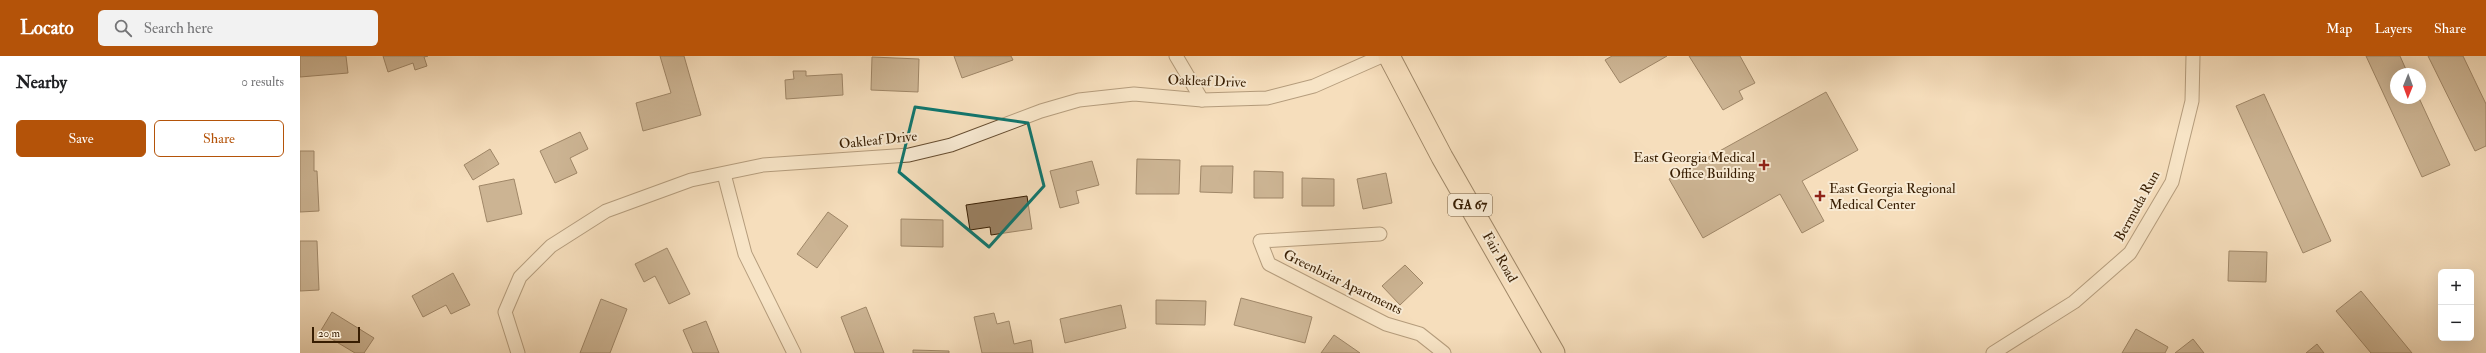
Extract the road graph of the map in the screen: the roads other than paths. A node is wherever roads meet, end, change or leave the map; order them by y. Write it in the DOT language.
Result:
graph roads {
  1 [pos="1176,56"];
  2 [pos="1382,56"];
  3 [pos="1389,56"];
  4 [pos="2193,56"];
  5 [pos="1202,100"];
  6 [pos="724,174"];
  7 [pos="1380,234"];
  8 [pos="518,353"];
  9 [pos="794,353"];
  10 [pos="1444,353"];
  11 [pos="1554,353"];
  12 [pos="1993,353"];
  1 -- 5 [label="street"];
  2 -- 5 [label="street, Oakleaf Drive"];
  3 -- 11 [label="main road, Fair Road / GA 67"];
  4 -- 12 [label="street, Bermuda Run"];
  5 -- 6 [label="street, Oakleaf Drive"];
  6 -- 8 [label="street, Oakleaf Drive"];
  6 -- 9 [label="street"];
  7 -- 10 [label="street, Greenbriar Apartments"];
}
